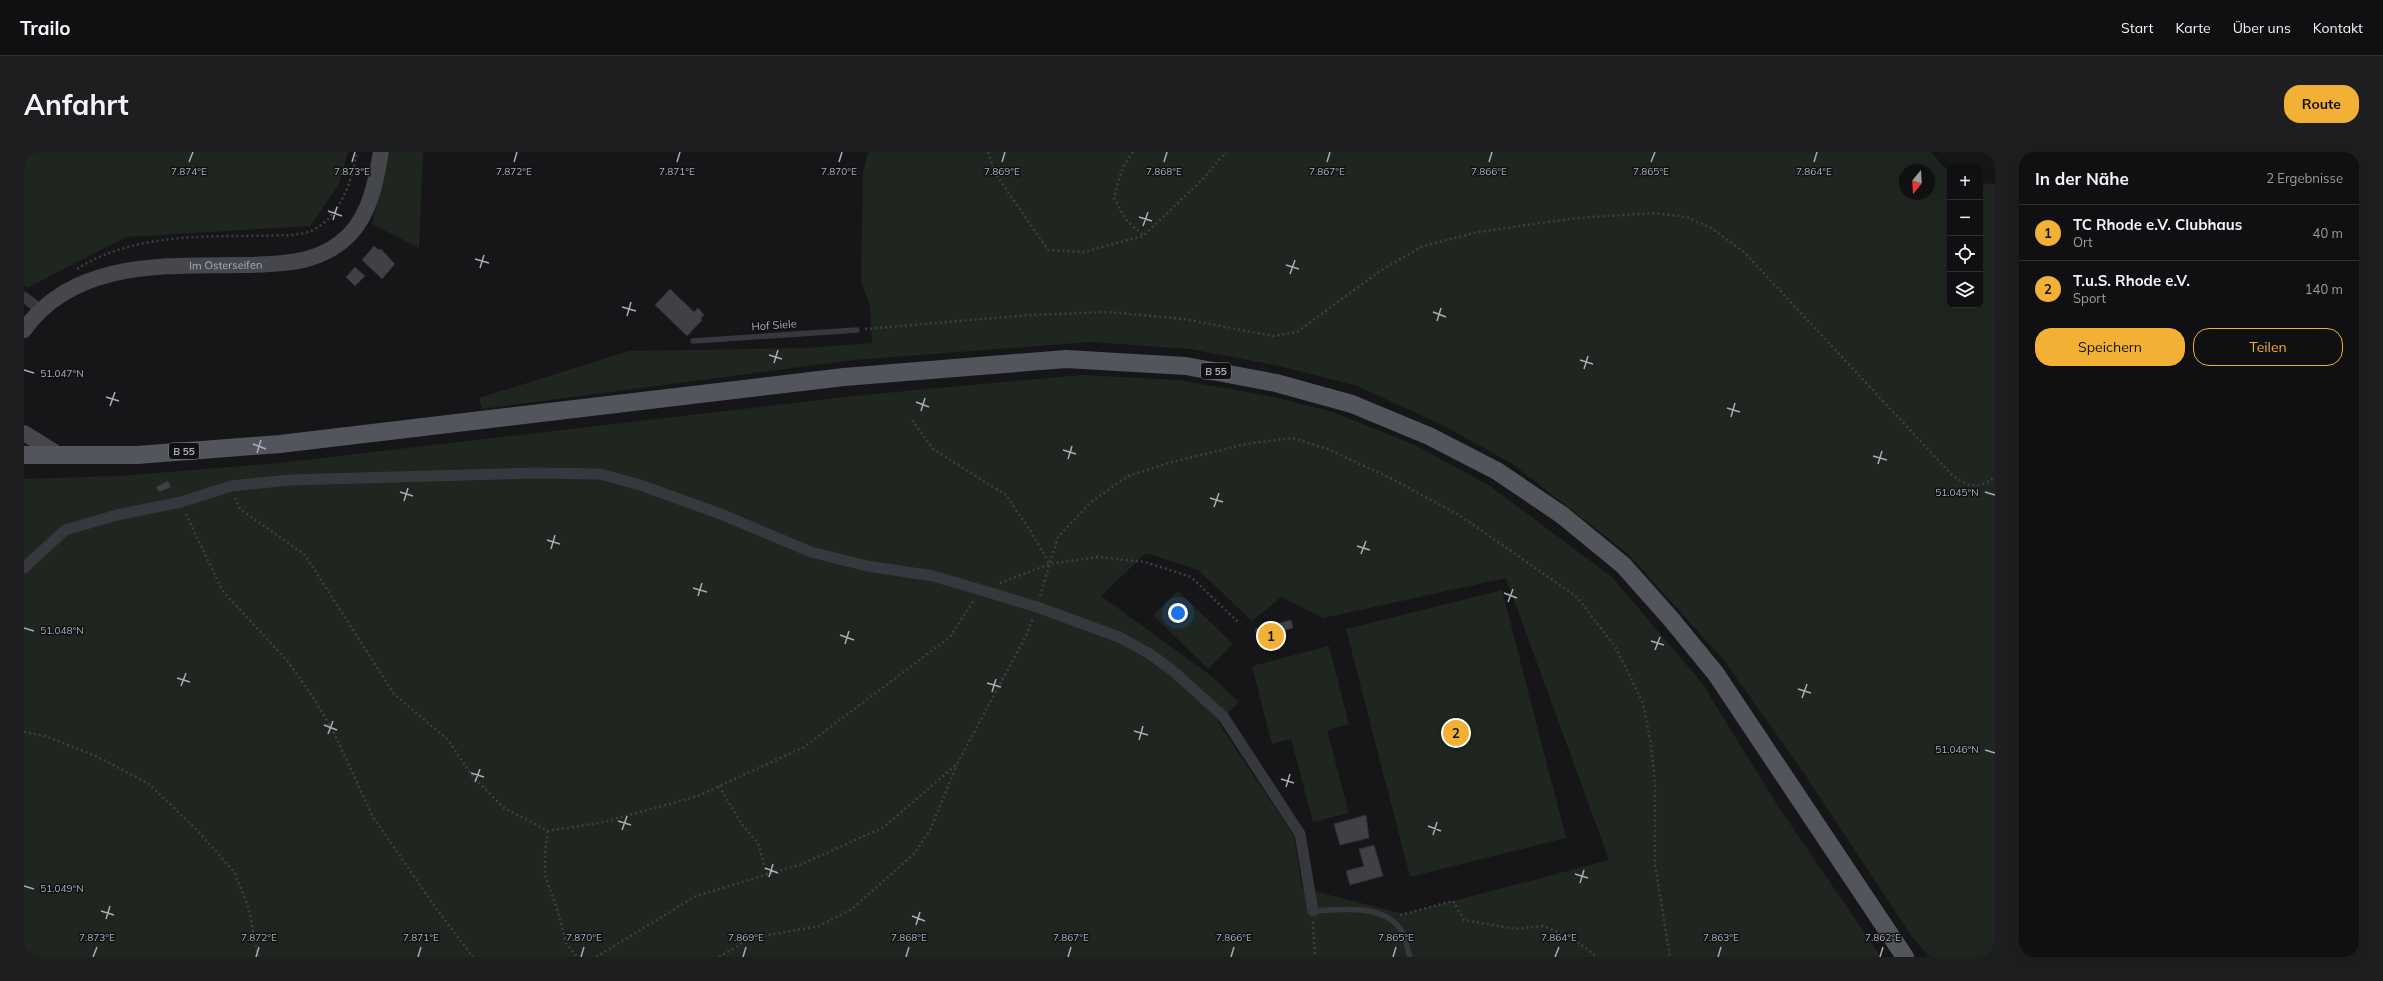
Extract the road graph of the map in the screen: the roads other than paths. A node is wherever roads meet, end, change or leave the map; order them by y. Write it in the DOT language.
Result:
graph roads {
  1 [pos="381,152"];
  2 [pos="24,297"];
  3 [pos="42,311"];
  4 [pos="24,330"];
  5 [pos="857,330"];
  6 [pos="693,341"];
  7 [pos="24,433"];
  8 [pos="24,455"];
  9 [pos="61,456"];
  10 [pos="24,568"];
  11 [pos="1313,911"];
  12 [pos="1410,957"];
  13 [pos="1905,957"];
  1 -- 3 [label="street, Im Osterseifen"];
  2 -- 3 [label="street"];
  3 -- 4 [label="street, Im Osterseifen"];
  5 -- 6 [label="lane, Hof Siele"];
  7 -- 9 [label="street"];
  8 -- 9 [label="main road, B 55"];
  9 -- 13 [label="main road, B 55"];
  10 -- 11 [label="street"];
  11 -- 12 [label="lane"];
}
